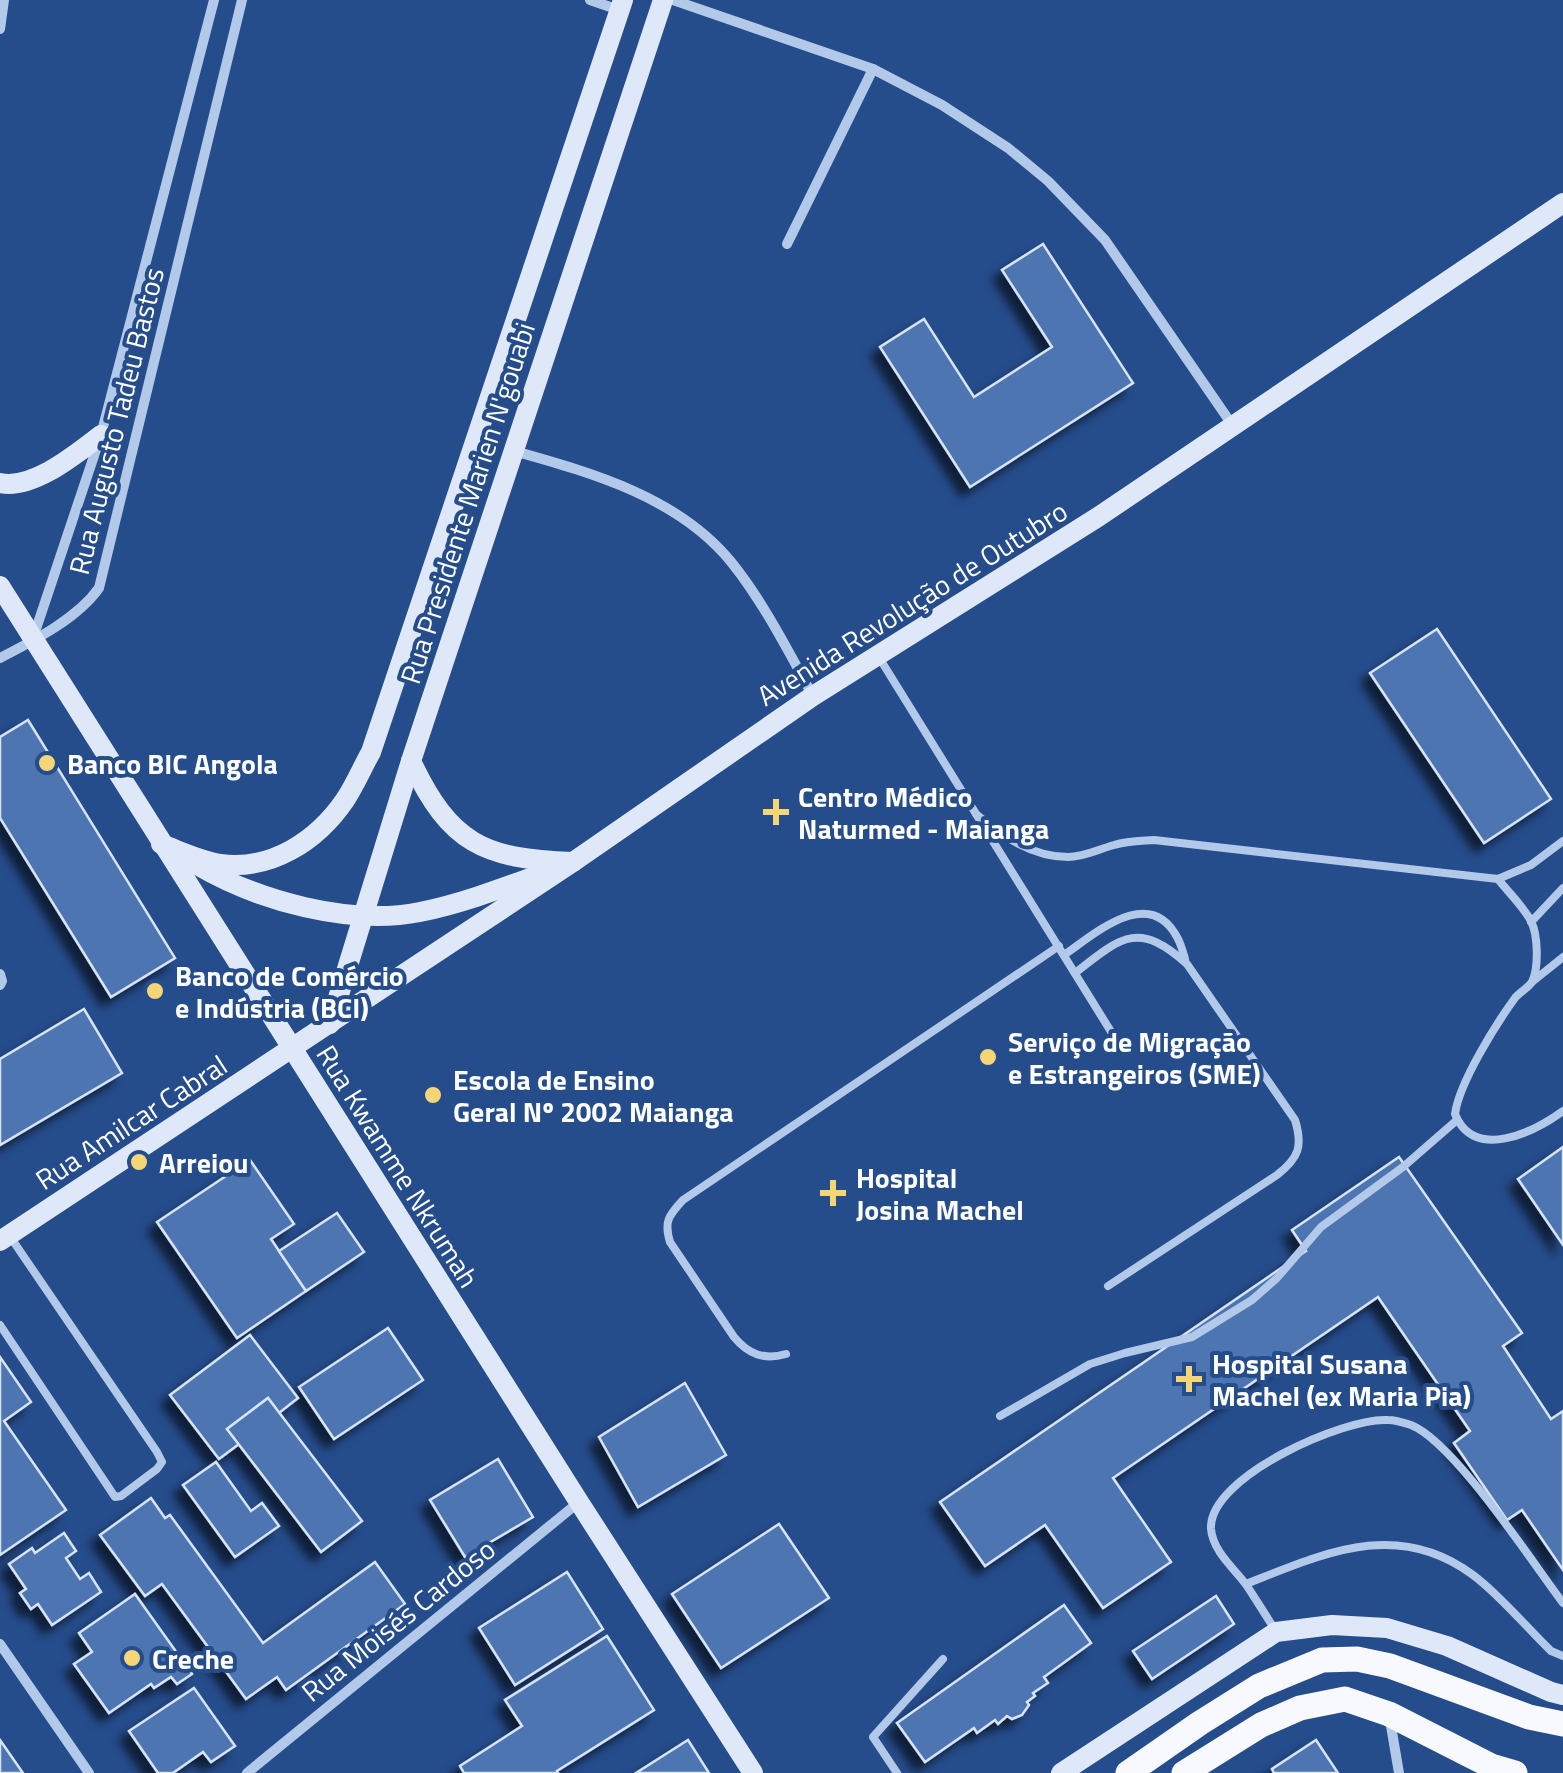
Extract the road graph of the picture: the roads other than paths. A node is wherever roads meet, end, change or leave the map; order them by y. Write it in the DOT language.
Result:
graph roads {
  1 [pos="4,0"];
  2 [pos="214,0"];
  3 [pos="242,0"];
  4 [pos="590,0"];
  5 [pos="663,0"];
  6 [pos="673,0"];
  7 [pos="622,5"];
  8 [pos="0,29"];
  9 [pos="873,69"];
  10 [pos="1563,203"];
  11 [pos="787,244"];
  12 [pos="1233,426"];
  13 [pos="101,435"];
  14 [pos="513,450"];
  15 [pos="0,483"];
  16 [pos="0,586"];
  17 [pos="32,641"];
  18 [pos="878,655"];
  19 [pos="0,658"];
  20 [pos="813,696"];
  21 [pos="411,761"];
  22 [pos="976,814"];
  23 [pos="1563,841"];
  24 [pos="161,844"];
  25 [pos="573,862"];
  26 [pos="1498,879"];
  27 [pos="1563,888"];
  28 [pos="364,916"];
  29 [pos="1531,922"];
  30 [pos="1062,951"];
  31 [pos="1563,958"];
  32 [pos="1187,964"];
  33 [pos="1075,972"];
  34 [pos="0,974"];
  35 [pos="1532,982"];
  36 [pos="0,985"];
  37 [pos="330,1024"];
  38 [pos="292,1050"];
  39 [pos="1123,1051"];
  40 [pos="1563,1111"];
  41 [pos="1457,1120"];
  42 [pos="5,1238"];
  43 [pos="1108,1286"];
  44 [pos="0,1324"];
  45 [pos="786,1354"];
  46 [pos="1000,1416"];
  47 [pos="579,1502"];
  48 [pos="1246,1584"];
  49 [pos="1563,1603"];
  50 [pos="1276,1632"];
  51 [pos="0,1644"];
  52 [pos="1563,1656"];
  53 [pos="943,1659"];
  54 [pos="1563,1694"];
  55 [pos="1389,1714"];
  56 [pos="1563,1724"];
  57 [pos="89,1773"];
  58 [pos="246,1773"];
  59 [pos="754,1773"];
  60 [pos="897,1773"];
  61 [pos="1061,1773"];
  62 [pos="1128,1773"];
  63 [pos="1184,1773"];
  64 [pos="1398,1773"];
  65 [pos="1515,1773"];
  1 -- 8 [label="street"];
  2 -- 13 [label="street, Rua Augusto Tadeu Bastos"];
  3 -- 17 [label="street, Rua Augusto Tadeu Bastos"];
  4 -- 7 [label="street"];
  5 -- 14 [label="street, Rua Presidente Marien N'gouabi"];
  6 -- 9 [label="street"];
  7 -- 24 [label="street, Rua Presidente Marien N'gouabi"];
  9 -- 11 [label="street"];
  9 -- 12 [label="street"];
  10 -- 12 [label="street, Avenida Revolução de Outubro"];
  12 -- 18 [label="street, Avenida Revolução de Outubro"];
  13 -- 15 [label="street"];
  13 -- 17 [label="street, Rua Augusto Tadeu Bastos"];
  14 -- 20 [label="street"];
  14 -- 21 [label="street, Rua Presidente Marien N'gouabi"];
  16 -- 17 [label="street, Rua Kwamme Nkrumah"];
  17 -- 19 [label="street"];
  17 -- 24 [label="street, Rua Kwamme Nkrumah"];
  18 -- 20 [label="street, Avenida Revolução de Outubro"];
  18 -- 22 [label="lane"];
  20 -- 25 [label="street, Avenida Revolução de Outubro"];
  21 -- 25 [label="street"];
  21 -- 28 [label="street, Rua Presidente Marien N'gouabi"];
  22 -- 26 [label="lane"];
  22 -- 30 [label="lane"];
  23 -- 26 [label="lane"];
  24 -- 28 [label="street"];
  24 -- 38 [label="street, Rua Kwamme Nkrumah"];
  25 -- 28 [label="street"];
  25 -- 37 [label="street, Avenida Revolução de Outubro"];
  26 -- 29 [label="lane"];
  27 -- 29 [label="lane"];
  28 -- 37 [label="street, Rua Presidente Marien N'gouabi"];
  29 -- 35 [label="lane"];
  30 -- 32 [label="lane"];
  30 -- 33 [label="lane"];
  30 -- 45 [label="lane"];
  31 -- 35 [label="lane"];
  32 -- 33 [label="lane"];
  32 -- 43 [label="lane"];
  33 -- 39 [label="lane"];
  34 -- 36 [label="street"];
  35 -- 41 [label="lane"];
  37 -- 38 [label="street, Avenida Revolução de Outubro"];
  38 -- 42 [label="street, Rua Amilcar Cabral"];
  38 -- 47 [label="street, Rua Kwamme Nkrumah"];
  40 -- 41 [label="lane"];
  41 -- 46 [label="lane"];
  42 -- 44 [label="lane"];
  47 -- 58 [label="street, Rua Moisés Cardoso"];
  47 -- 59 [label="street, Rua Kwamme Nkrumah"];
  48 -- 49 [label="lane"];
  48 -- 50 [label="lane"];
  48 -- 52 [label="lane"];
  50 -- 54 [label="street"];
  50 -- 61 [label="street"];
  51 -- 57 [label="street"];
  53 -- 60 [label="lane"];
  55 -- 63 [label="main road"];
  55 -- 64 [label="street"];
  55 -- 65 [label="main road"];
  56 -- 62 [label="main road"];
}
